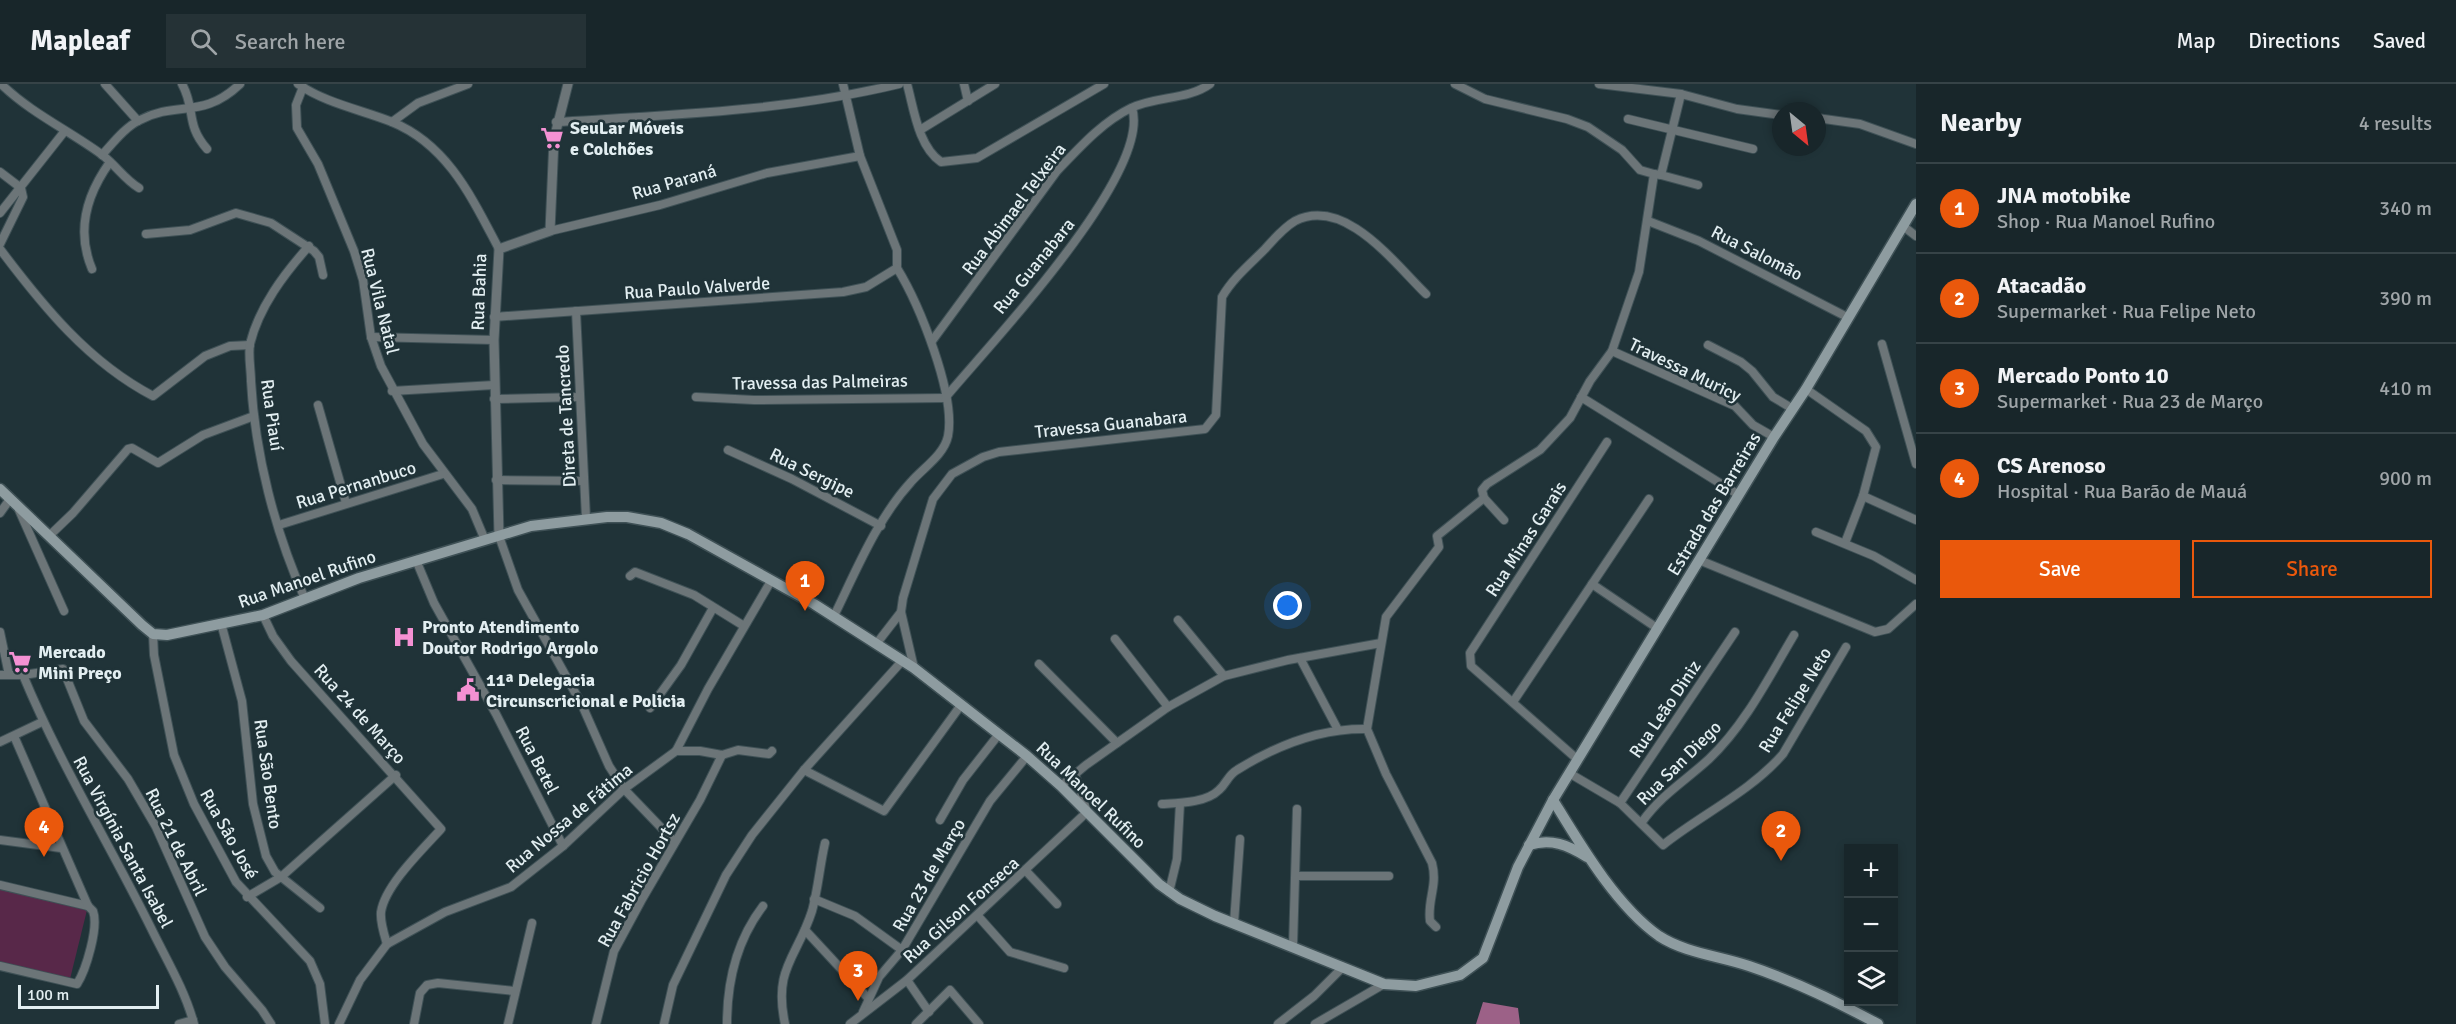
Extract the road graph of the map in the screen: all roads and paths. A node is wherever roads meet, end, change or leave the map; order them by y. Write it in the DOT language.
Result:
graph roads {
  1 [pos="1,84"];
  2 [pos="105,84"];
  3 [pos="182,84"];
  4 [pos="240,84"];
  5 [pos="468,84"];
  6 [pos="568,84"];
  7 [pos="843,84"];
  8 [pos="899,84"];
  9 [pos="907,84"];
  10 [pos="964,84"];
  11 [pos="995,84"];
  12 [pos="1104,84"];
  13 [pos="1210,84"];
  14 [pos="1455,84"];
  15 [pos="1599,84"];
  16 [pos="301,86"];
  17 [pos="1681,94"];
  18 [pos="846,97"];
  19 [pos="968,101"];
  20 [pos="1132,108"];
  21 [pos="189,110"];
  22 [pos="1772,115"];
  23 [pos="1628,119"];
  24 [pos="1826,119"];
  25 [pos="138,120"];
  26 [pos="392,122"];
  27 [pos="556,122"];
  28 [pos="920,130"];
  29 [pos="1671,130"];
  30 [pos="64,132"];
  31 [pos="1916,144"];
  32 [pos="207,149"];
  33 [pos="1753,149"];
  34 [pos="102,154"];
  35 [pos="860,156"];
  36 [pos="110,162"];
  37 [pos="0,172"];
  38 [pos="1658,175"];
  39 [pos="1698,185"];
  40 [pos="21,188"];
  41 [pos="139,188"];
  42 [pos="1916,204"];
  43 [pos="0,213"];
  44 [pos="1648,222"];
  45 [pos="1903,226"];
  46 [pos="550,231"];
  47 [pos="146,234"];
  48 [pos="1916,236"];
  49 [pos="0,244"];
  50 [pos="309,246"];
  51 [pos="0,249"];
  52 [pos="499,249"];
  53 [pos="897,268"];
  54 [pos="93,269"];
  55 [pos="323,274"];
  56 [pos="1426,294"];
  57 [pos="576,311"];
  58 [pos="494,317"];
  59 [pos="1849,318"];
  60 [pos="371,337"];
  61 [pos="494,340"];
  62 [pos="932,341"];
  63 [pos="1882,344"];
  64 [pos="250,345"];
  65 [pos="1708,345"];
  66 [pos="1612,351"];
  67 [pos="494,385"];
  68 [pos="1806,389"];
  69 [pos="392,391"];
  70 [pos="580,397"];
  71 [pos="1581,397"];
  72 [pos="696,398"];
  73 [pos="945,398"];
  74 [pos="494,399"];
  75 [pos="318,405"];
  76 [pos="1792,409"];
  77 [pos="254,416"];
  78 [pos="1774,437"];
  79 [pos="1607,442"];
  80 [pos="728,450"];
  81 [pos="1916,464"];
  82 [pos="443,474"];
  83 [pos="496,480"];
  84 [pos="584,482"];
  85 [pos="0,489"];
  86 [pos="1739,495"];
  87 [pos="1863,496"];
  88 [pos="1484,498"];
  89 [pos="1650,499"];
  90 [pos="13,501"];
  91 [pos="346,503"];
  92 [pos="0,513"];
  93 [pos="586,518"];
  94 [pos="1504,520"];
  95 [pos="1916,520"];
  96 [pos="279,525"];
  97 [pos="881,526"];
  98 [pos="1816,532"];
  99 [pos="49,536"];
  100 [pos="499,536"];
  101 [pos="485,540"];
  102 [pos="1845,543"];
  103 [pos="416,560"];
  104 [pos="1699,560"];
  105 [pos="630,576"];
  106 [pos="1916,580"];
  107 [pos="771,581"];
  108 [pos="1592,584"];
  109 [pos="304,599"];
  110 [pos="1916,604"];
  111 [pos="713,608"];
  112 [pos="64,611"];
  113 [pos="901,612"];
  114 [pos="263,615"];
  115 [pos="834,616"];
  116 [pos="1178,620"];
  117 [pos="221,623"];
  118 [pos="744,626"];
  119 [pos="1657,628"];
  120 [pos="0,632"];
  121 [pos="1735,632"];
  122 [pos="153,634"];
  123 [pos="1794,634"];
  124 [pos="1115,639"];
  125 [pos="877,643"];
  126 [pos="1381,643"];
  127 [pos="1846,647"];
  128 [pos="1300,658"];
  129 [pos="903,660"];
  130 [pos="1039,664"];
  131 [pos="914,668"];
  132 [pos="4,675"];
  133 [pos="23,675"];
  134 [pos="1224,676"];
  135 [pos="1513,702"];
  136 [pos="961,705"];
  137 [pos="1168,707"];
  138 [pos="650,708"];
  139 [pos="42,722"];
  140 [pos="1337,728"];
  141 [pos="1367,729"];
  142 [pos="999,734"];
  143 [pos="14,736"];
  144 [pos="0,742"];
  145 [pos="1117,743"];
  146 [pos="676,751"];
  147 [pos="772,751"];
  148 [pos="722,755"];
  149 [pos="1027,756"];
  150 [pos="1577,759"];
  151 [pos="804,770"];
  152 [pos="1569,772"];
  153 [pos="1075,774"];
  154 [pos="396,776"];
  155 [pos="1061,786"];
  156 [pos="624,789"];
  157 [pos="1553,800"];
  158 [pos="1180,803"];
  159 [pos="1620,803"];
  160 [pos="1162,804"];
  161 [pos="1297,809"];
  162 [pos="1088,812"];
  163 [pos="940,820"];
  164 [pos="1542,821"];
  165 [pos="1642,822"];
  166 [pos="1240,839"];
  167 [pos="0,840"];
  168 [pos="674,842"];
  169 [pos="825,843"];
  170 [pos="1529,845"];
  171 [pos="563,846"];
  172 [pos="62,848"];
  173 [pos="1592,860"];
  174 [pos="1026,871"];
  175 [pos="1296,876"];
  176 [pos="1389,876"];
  177 [pos="281,877"];
  178 [pos="0,885"];
  179 [pos="1169,892"];
  180 [pos="247,897"];
  181 [pos="814,899"];
  182 [pos="1057,904"];
  183 [pos="88,906"];
  184 [pos="763,906"];
  185 [pos="320,908"];
  186 [pos="978,916"];
  187 [pos="532,923"];
  188 [pos="1234,923"];
  189 [pos="1436,927"];
  190 [pos="805,930"];
  191 [pos="387,944"];
  192 [pos="1293,946"];
  193 [pos="902,950"];
  194 [pos="0,966"];
  195 [pos="1343,967"];
  196 [pos="1064,968"];
  197 [pos="906,980"];
  198 [pos="1384,984"];
  199 [pos="514,991"];
  200 [pos="868,998"];
  201 [pos="863,1012"];
  202 [pos="929,1012"];
  203 [pos="193,1022"];
  204 [pos="853,1023"];
  205 [pos="178,1024"];
  206 [pos="271,1024"];
  207 [pos="325,1024"];
  208 [pos="339,1024"];
  209 [pos="414,1024"];
  210 [pos="508,1024"];
  211 [pos="596,1024"];
  212 [pos="664,1024"];
  213 [pos="727,1024"];
  214 [pos="785,1024"];
  215 [pos="916,1024"];
  216 [pos="979,1024"];
  217 [pos="1280,1024"];
  218 [pos="1315,1024"];
  219 [pos="1878,1024"];
  1 -- 30 [label="street"];
  2 -- 25 [label="street"];
  3 -- 21 [label="street"];
  4 -- 21 [label="street"];
  5 -- 26 [label="street"];
  6 -- 27 [label="street"];
  7 -- 18 [label="street"];
  8 -- 18 [label="street"];
  9 -- 28 [label="street"];
  10 -- 19 [label="street"];
  11 -- 19 [label="street"];
  12 -- 28 [label="street"];
  13 -- 20 [label="street"];
  14 -- 38 [label="street"];
  15 -- 17 [label="street"];
  16 -- 26 [label="street, Rua Bahia"];
  16 -- 60 [label="street, Rua Vila Natal"];
  17 -- 22 [label="street"];
  17 -- 29 [label="street"];
  18 -- 27 [label="street"];
  18 -- 35 [label="street"];
  19 -- 28 [label="street"];
  20 -- 62 [label="street, Rua Abimael Telxeira"];
  20 -- 73 [label="street, Rua Guanabara"];
  21 -- 25 [label="street"];
  21 -- 32 [label="street"];
  23 -- 29 [label="street"];
  24 -- 31 [label="street"];
  25 -- 34 [label="street"];
  26 -- 52 [label="street, Rua Bahia"];
  27 -- 46 [label="street"];
  29 -- 33 [label="street"];
  29 -- 38 [label="street"];
  30 -- 34 [label="street"];
  30 -- 40 [label="street"];
  34 -- 36 [label="street"];
  35 -- 46 [label="street, Rua Paraná"];
  35 -- 53 [label="street"];
  36 -- 41 [label="street"];
  36 -- 54 [label="street"];
  37 -- 40 [label="street"];
  38 -- 39 [label="street"];
  38 -- 44 [label="street"];
  40 -- 43 [label="street"];
  40 -- 49 [label="street"];
  42 -- 45 [label="main road, Estrada das Barreiras"];
  44 -- 59 [label="street, Rua Salomão"];
  44 -- 66 [label="street"];
  45 -- 48 [label="street"];
  45 -- 59 [label="main road, Estrada das Barreiras"];
  46 -- 52 [label="street, Rua Paraná"];
  47 -- 50 [label="street"];
  50 -- 55 [label="street"];
  50 -- 64 [label="street, Rua Piauí"];
  51 -- 64 [label="street"];
  52 -- 58 [label="street, Rua Bahia"];
  53 -- 57 [label="street, Rua Paulo Valverde"];
  53 -- 62 [label="street"];
  56 -- 113 [label="street, Travessa Guanabara"];
  57 -- 58 [label="street, Rua Paulo Valverde"];
  57 -- 70 [label="street, Direta de Tancredo"];
  58 -- 61 [label="street, Rua Bahia"];
  59 -- 68 [label="main road, Estrada das Barreiras"];
  60 -- 61 [label="street"];
  60 -- 69 [label="street, Rua Vila Natal"];
  61 -- 67 [label="street, Rua Bahia"];
  62 -- 73 [label="street"];
  63 -- 81 [label="street"];
  64 -- 77 [label="street, Rua Piauí"];
  65 -- 76 [label="street"];
  66 -- 71 [label="street"];
  66 -- 78 [label="street, Travessa Muricy"];
  67 -- 69 [label="street"];
  67 -- 74 [label="street, Rua Bahia"];
  68 -- 76 [label="main road, Estrada das Barreiras"];
  68 -- 87 [label="street"];
  69 -- 82 [label="street, Rua Vila Natal"];
  70 -- 74 [label="street"];
  70 -- 84 [label="street, Direta de Tancredo"];
  71 -- 86 [label="street"];
  71 -- 88 [label="street"];
  72 -- 73 [label="street, Travessa das Palmeiras"];
  73 -- 97 [label="street"];
  74 -- 83 [label="street, Rua Bahia"];
  75 -- 91 [label="street"];
  76 -- 78 [label="main road, Estrada das Barreiras"];
  77 -- 96 [label="street, Rua Piauí"];
  77 -- 99 [label="street"];
  78 -- 86 [label="main road, Estrada das Barreiras"];
  79 -- 135 [label="street, Rua Minas Garais"];
  80 -- 97 [label="street, Rua Sergipe"];
  82 -- 91 [label="street, Rua Pernanbuco"];
  82 -- 101 [label="street, Rua Vila Natal"];
  83 -- 84 [label="street"];
  83 -- 100 [label="street, Rua Bahia"];
  84 -- 93 [label="street, Direta de Tancredo"];
  85 -- 90 [label="main road"];
  86 -- 104 [label="main road, Estrada das Barreiras"];
  87 -- 95 [label="street"];
  87 -- 102 [label="street"];
  88 -- 94 [label="street"];
  88 -- 126 [label="street"];
  89 -- 108 [label="street"];
  90 -- 92 [label="street"];
  90 -- 99 [label="main road"];
  90 -- 112 [label="street"];
  91 -- 96 [label="street, Rua Pernanbuco"];
  93 -- 100 [label="main road, Rua Manoel Rufino"];
  93 -- 107 [label="main road, Rua Manoel Rufino"];
  96 -- 109 [label="street, Rua Piauí"];
  97 -- 115 [label="street"];
  98 -- 102 [label="street"];
  99 -- 122 [label="main road"];
  100 -- 101 [label="main road, Rua Manoel Rufino"];
  100 -- 156 [label="street"];
  101 -- 103 [label="main road, Rua Manoel Rufino"];
  102 -- 106 [label="street"];
  103 -- 109 [label="main road, Rua Manoel Rufino"];
  103 -- 171 [label="street, Rua Betel"];
  104 -- 110 [label="street"];
  104 -- 119 [label="main road, Estrada das Barreiras"];
  105 -- 111 [label="street"];
  107 -- 115 [label="main road, Rua Manoel Rufino"];
  107 -- 118 [label="street, Rua Nossa de Fátima"];
  108 -- 119 [label="street"];
  108 -- 135 [label="street"];
  109 -- 114 [label="main road, Rua Manoel Rufino"];
  111 -- 118 [label="street"];
  111 -- 138 [label="street"];
  113 -- 125 [label="street, Travessa Guanabara"];
  113 -- 131 [label="street, Travessa Guanabara"];
  114 -- 117 [label="main road, Rua Manoel Rufino"];
  114 -- 154 [label="street, Rua 24 de Março"];
  115 -- 125 [label="main road, Rua Manoel Rufino"];
  116 -- 134 [label="street"];
  117 -- 122 [label="main road, Rua Manoel Rufino"];
  117 -- 177 [label="street, Rua São Bento"];
  118 -- 146 [label="street, Rua Nossa de Fátima"];
  119 -- 150 [label="main road, Estrada das Barreiras"];
  120 -- 132 [label="street"];
  121 -- 159 [label="street, Rua Leão Diniz"];
  122 -- 180 [label="street, Rua Sâo José"];
  123 -- 165 [label="street, Rua San Diego"];
  124 -- 137 [label="street"];
  125 -- 129 [label="main road, Rua Manoel Rufino"];
  126 -- 128 [label="street"];
  126 -- 141 [label="street"];
  127 -- 165 [label="street, Rua Felipe Neto"];
  128 -- 134 [label="street"];
  128 -- 140 [label="street"];
  129 -- 131 [label="main road, Rua Manoel Rufino"];
  129 -- 151 [label="street"];
  130 -- 145 [label="street"];
  131 -- 136 [label="main road, Rua Manoel Rufino"];
  132 -- 133 [label="street"];
  133 -- 139 [label="street, Rua Virgínia Santa Isabel"];
  133 -- 206 [label="street, Rua 21 de Abril"];
  134 -- 137 [label="street"];
  135 -- 150 [label="street"];
  136 -- 142 [label="main road, Rua Manoel Rufino"];
  136 -- 151 [label="street"];
  137 -- 145 [label="street"];
  139 -- 143 [label="street"];
  139 -- 203 [label="street, Rua Virgínia Santa Isabel"];
  140 -- 141 [label="street"];
  140 -- 158 [label="street"];
  141 -- 189 [label="street"];
  142 -- 149 [label="main road, Rua Manoel Rufino"];
  142 -- 163 [label="street"];
  143 -- 144 [label="street"];
  143 -- 172 [label="street"];
  145 -- 153 [label="street"];
  146 -- 148 [label="street"];
  146 -- 156 [label="street, Rua Nossa de Fátima"];
  147 -- 148 [label="street"];
  148 -- 168 [label="street, Rua Fabricio Hortsz"];
  149 -- 155 [label="main road, Rua Manoel Rufino"];
  149 -- 193 [label="street, Rua 23 de Março"];
  150 -- 152 [label="main road, Estrada das Barreiras"];
  151 -- 212 [label="street"];
  152 -- 157 [label="main road, Estrada das Barreiras"];
  152 -- 159 [label="street, Rua Felipe Neto"];
  153 -- 155 [label="street"];
  153 -- 162 [label="street"];
  154 -- 177 [label="street"];
  154 -- 191 [label="street, Rua 24 de Março"];
  155 -- 162 [label="main road, Rua Manoel Rufino"];
  156 -- 168 [label="street"];
  156 -- 171 [label="street, Rua Nossa de Fátima"];
  157 -- 164 [label="main road, Estrada das Barreiras"];
  157 -- 173 [label="main road"];
  158 -- 160 [label="street"];
  158 -- 179 [label="street"];
  159 -- 165 [label="street, Rua Felipe Neto"];
  161 -- 175 [label="street"];
  162 -- 174 [label="street, Rua Gilson Fonseca"];
  162 -- 179 [label="main road, Rua Manoel Rufino"];
  164 -- 170 [label="main road, Rua Manoel Rufino"];
  166 -- 188 [label="street"];
  167 -- 172 [label="street"];
  168 -- 211 [label="street, Rua Fabricio Hortsz"];
  169 -- 181 [label="street"];
  170 -- 173 [label="main road"];
  170 -- 198 [label="main road, Rua Manoel Rufino"];
  171 -- 191 [label="street, Rua Nossa de Fátima"];
  172 -- 183 [label="street"];
  173 -- 219 [label="main road"];
  174 -- 182 [label="street"];
  174 -- 186 [label="street, Rua Gilson Fonseca"];
  175 -- 176 [label="street"];
  175 -- 192 [label="street"];
  177 -- 180 [label="street"];
  177 -- 185 [label="street, Rua São Bento"];
  178 -- 183 [label="street"];
  179 -- 188 [label="main road, Rua Manoel Rufino"];
  180 -- 207 [label="street, Rua Sâo José"];
  181 -- 190 [label="street"];
  181 -- 193 [label="street"];
  183 -- 194 [label="street"];
  184 -- 213 [label="street"];
  186 -- 196 [label="street"];
  186 -- 197 [label="street, Rua Gilson Fonseca"];
  187 -- 199 [label="street"];
  188 -- 192 [label="main road, Rua Manoel Rufino"];
  190 -- 200 [label="street"];
  190 -- 214 [label="street"];
  191 -- 208 [label="street, Rua Nossa de Fátima"];
  192 -- 195 [label="main road, Rua Manoel Rufino"];
  193 -- 200 [label="street, Rua 23 de Março"];
  195 -- 198 [label="main road, Rua Manoel Rufino"];
  195 -- 217 [label="street"];
  197 -- 201 [label="street, Rua Gilson Fonseca"];
  197 -- 202 [label="street"];
  198 -- 218 [label="street"];
  199 -- 209 [label="street"];
  199 -- 210 [label="street"];
  200 -- 201 [label="street, Rua 23 de Março"];
  201 -- 204 [label="street, Rua Gilson Fonseca"];
  202 -- 215 [label="street"];
  202 -- 216 [label="street"];
  203 -- 205 [label="street"];
}
